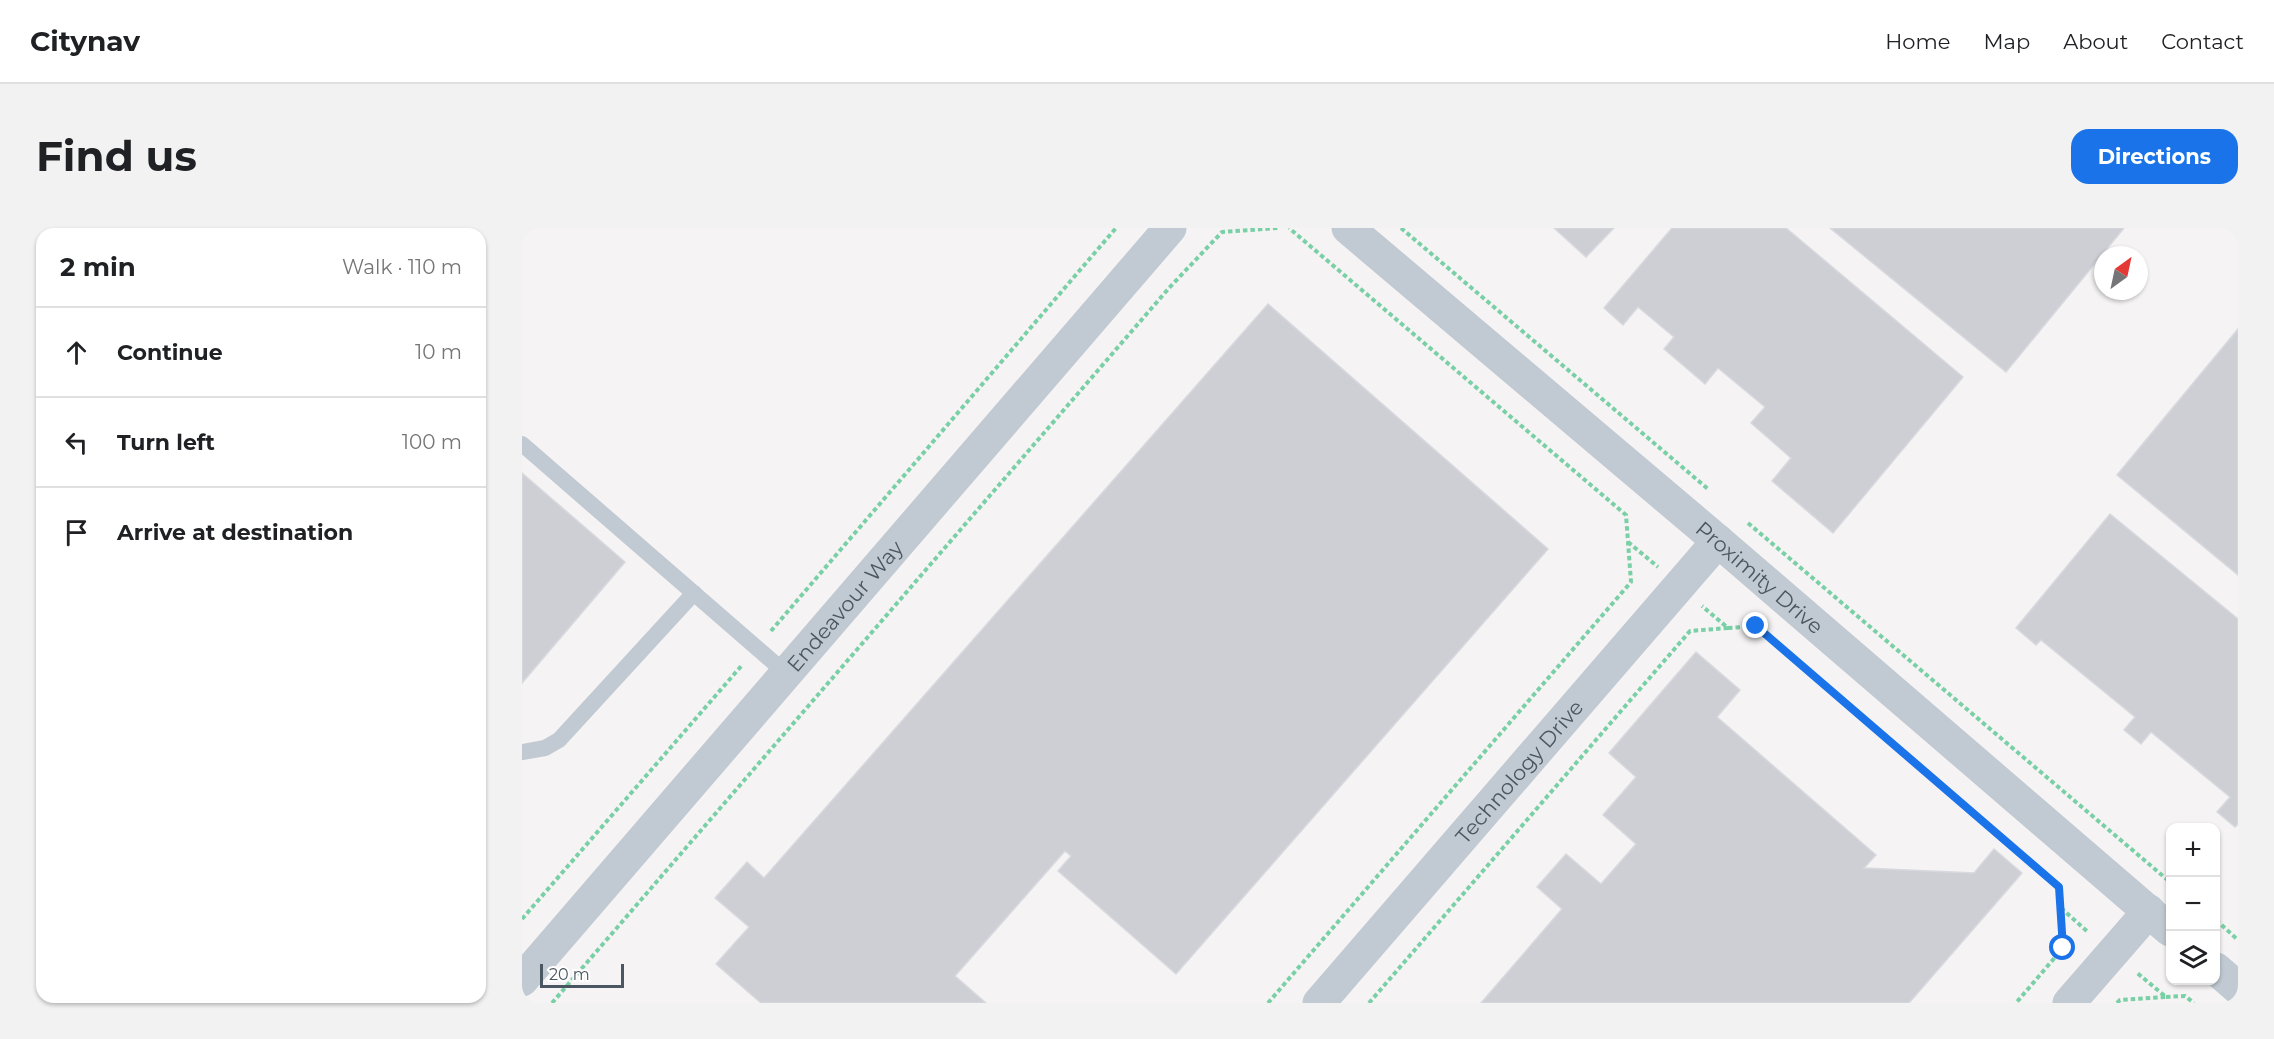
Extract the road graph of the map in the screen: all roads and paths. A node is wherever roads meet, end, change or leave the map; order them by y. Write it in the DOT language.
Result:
graph roads {
  1 [pos="1116,228"];
  2 [pos="1278,228"];
  3 [pos="1289,228"];
  4 [pos="1348,228"];
  5 [pos="1401,228"];
  6 [pos="1171,230"];
  7 [pos="522,444"];
  8 [pos="1709,490"];
  9 [pos="1745,521"];
  10 [pos="1718,541"];
  11 [pos="694,593"];
  12 [pos="1728,628"];
  13 [pos="757,648"];
  14 [pos="787,674"];
  15 [pos="522,752"];
  16 [pos="2166,879"];
  17 [pos="522,918"];
  18 [pos="2160,920"];
  19 [pos="2220,924"];
  20 [pos="2238,940"];
  21 [pos="2220,972"];
  22 [pos="522,980"];
  23 [pos="2238,988"];
  24 [pos="2166,997"];
  25 [pos="552,1003"];
  26 [pos="1268,1003"];
  27 [pos="1319,1003"];
  28 [pos="2016,1003"];
  29 [pos="2069,1003"];
  30 [pos="2194,1003"];
  1 -- 13 [label="path"];
  2 -- 25 [label="path"];
  3 -- 26 [label="path"];
  4 -- 10 [label="street, Proximity Drive"];
  5 -- 8 [label="path"];
  6 -- 14 [label="street, Endeavour Way"];
  7 -- 11 [label="lane"];
  9 -- 16 [label="path"];
  10 -- 18 [label="street, Proximity Drive"];
  10 -- 27 [label="street, Technology Drive"];
  11 -- 13 [label="lane"];
  11 -- 15 [label="lane"];
  12 -- 28 [label="path"];
  13 -- 14 [label="lane"];
  13 -- 17 [label="path"];
  14 -- 22 [label="street, Endeavour Way"];
  18 -- 29 [label="street"];
  19 -- 20 [label="path"];
  21 -- 23 [label="street"];
  24 -- 30 [label="path"];
}
